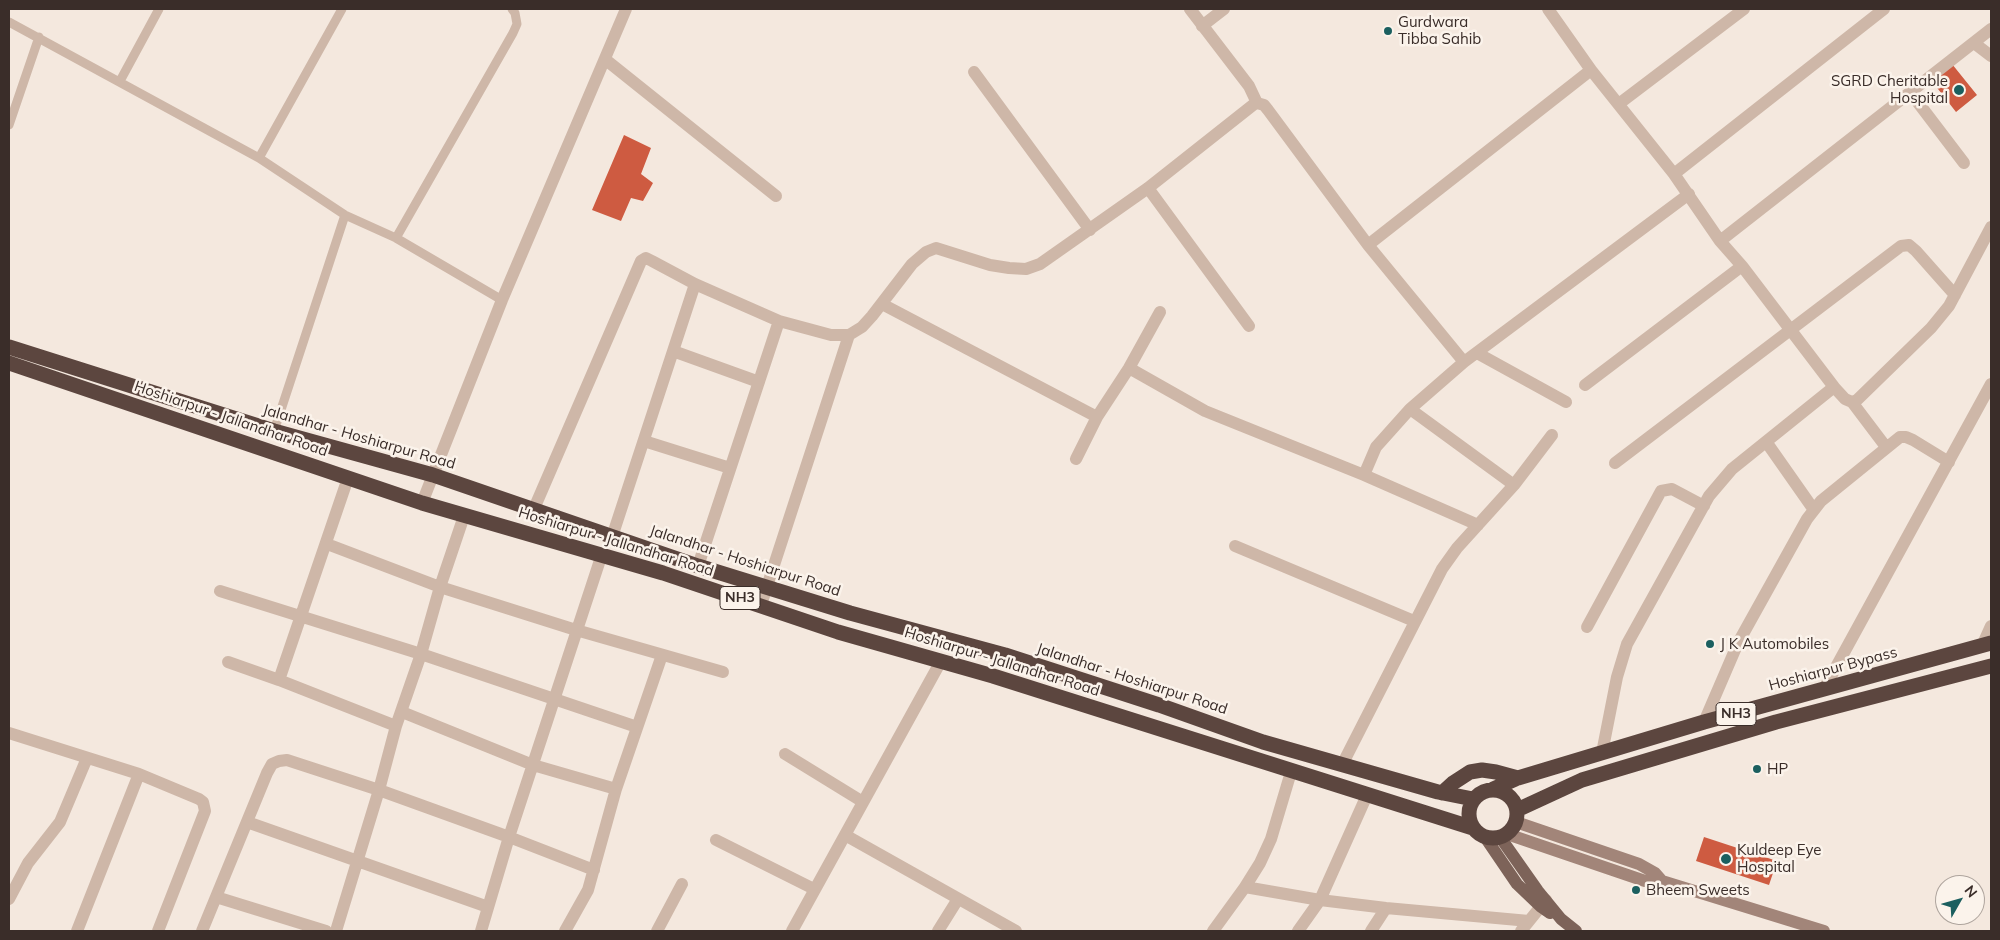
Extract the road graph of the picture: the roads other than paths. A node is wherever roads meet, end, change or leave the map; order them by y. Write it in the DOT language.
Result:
graph roads {
  1 [pos="159,9"];
  2 [pos="342,9"];
  3 [pos="512,9"];
  4 [pos="626,9"];
  5 [pos="1190,9"];
  6 [pos="1224,9"];
  7 [pos="1744,9"];
  8 [pos="1884,9"];
  9 [pos="1553,11"];
  10 [pos="9,22"];
  11 [pos="1202,26"];
  12 [pos="1991,29"];
  13 [pos="39,38"];
  14 [pos="1974,43"];
  15 [pos="1991,56"];
  16 [pos="606,60"];
  17 [pos="1591,70"];
  18 [pos="974,72"];
  19 [pos="120,81"];
  20 [pos="1910,92"];
  21 [pos="1257,104"];
  22 [pos="1620,104"];
  23 [pos="9,125"];
  24 [pos="259,158"];
  25 [pos="1964,162"];
  26 [pos="1674,174"];
  27 [pos="1148,188"];
  28 [pos="1689,194"];
  29 [pos="776,196"];
  30 [pos="345,215"];
  31 [pos="1991,227"];
  32 [pos="1090,230"];
  33 [pos="396,238"];
  34 [pos="1720,241"];
  35 [pos="1368,244"];
  36 [pos="1742,266"];
  37 [pos="695,284"];
  38 [pos="1956,295"];
  39 [pos="502,300"];
  40 [pos="882,304"];
  41 [pos="1160,312"];
  42 [pos="779,321"];
  43 [pos="1249,326"];
  44 [pos="1789,330"];
  45 [pos="849,335"];
  46 [pos="9,347"];
  47 [pos="673,351"];
  48 [pos="1477,353"];
  49 [pos="1464,362"];
  50 [pos="9,363"];
  51 [pos="1129,368"];
  52 [pos="759,382"];
  53 [pos="1585,384"];
  54 [pos="1991,384"];
  55 [pos="1834,387"];
  56 [pos="1566,402"];
  57 [pos="1852,402"];
  58 [pos="1410,409"];
  59 [pos="1097,417"];
  60 [pos="274,431"];
  61 [pos="1552,435"];
  62 [pos="644,441"];
  63 [pos="1767,443"];
  64 [pos="1886,447"];
  65 [pos="1076,458"];
  66 [pos="1949,462"];
  67 [pos="1615,463"];
  68 [pos="730,468"];
  69 [pos="433,475"];
  70 [pos="1364,475"];
  71 [pos="348,478"];
  72 [pos="1514,484"];
  73 [pos="422,503"];
  74 [pos="1704,506"];
  75 [pos="1814,510"];
  76 [pos="534,511"];
  77 [pos="464,516"];
  78 [pos="1478,525"];
  79 [pos="612,537"];
  80 [pos="327,544"];
  81 [pos="1235,546"];
  82 [pos="602,554"];
  83 [pos="698,566"];
  84 [pos="768,586"];
  85 [pos="440,588"];
  86 [pos="220,591"];
  87 [pos="761,605"];
  88 [pos="301,617"];
  89 [pos="1414,621"];
  90 [pos="1991,626"];
  91 [pos="1586,627"];
  92 [pos="576,630"];
  93 [pos="1987,644"];
  94 [pos="421,654"];
  95 [pos="662,655"];
  96 [pos="941,661"];
  97 [pos="228,662"];
  98 [pos="1991,666"];
  99 [pos="723,672"];
  100 [pos="280,680"];
  101 [pos="1824,689"];
  102 [pos="555,700"];
  103 [pos="1772,704"];
  104 [pos="402,712"];
  105 [pos="1704,722"];
  106 [pos="1776,722"];
  107 [pos="396,726"];
  108 [pos="637,727"];
  109 [pos="9,733"];
  110 [pos="1602,753"];
  111 [pos="785,754"];
  112 [pos="87,758"];
  113 [pos="534,765"];
  114 [pos="1342,765"];
  115 [pos="1292,772"];
  116 [pos="139,774"];
  117 [pos="1518,778"];
  118 [pos="616,789"];
  119 [pos="1493,789"];
  120 [pos="379,790"];
  121 [pos="1442,793"];
  122 [pos="1366,795"];
  123 [pos="1473,799"];
  124 [pos="863,802"];
  125 [pos="247,822"];
  126 [pos="1500,828"];
  127 [pos="844,835"];
  128 [pos="509,836"];
  129 [pos="716,840"];
  130 [pos="357,862"];
  131 [pos="594,870"];
  132 [pos="682,884"];
  133 [pos="1245,887"];
  134 [pos="814,889"];
  135 [pos="216,897"];
  136 [pos="9,899"];
  137 [pos="958,899"];
  138 [pos="1320,900"];
  139 [pos="1543,903"];
  140 [pos="488,908"];
  141 [pos="1386,908"];
  142 [pos="1525,926"];
  143 [pos="77,931"];
  144 [pos="158,931"];
  145 [pos="202,931"];
  146 [pos="326,931"];
  147 [pos="336,931"];
  148 [pos="481,931"];
  149 [pos="565,931"];
  150 [pos="657,931"];
  151 [pos="792,931"];
  152 [pos="938,931"];
  153 [pos="1016,931"];
  154 [pos="1213,931"];
  155 [pos="1298,931"];
  156 [pos="1371,931"];
  157 [pos="1576,931"];
  158 [pos="1824,931"];
  1 -- 19 [label="lane"];
  2 -- 24 [label="lane"];
  3 -- 33 [label="lane"];
  4 -- 16 [label="street"];
  5 -- 11 [label="street"];
  6 -- 11 [label="street"];
  7 -- 22 [label="street"];
  8 -- 26 [label="street"];
  9 -- 17 [label="street"];
  10 -- 13 [label="lane"];
  11 -- 21 [label="street"];
  12 -- 14 [label="street"];
  13 -- 19 [label="lane"];
  13 -- 23 [label="lane"];
  14 -- 15 [label="street"];
  14 -- 20 [label="street"];
  16 -- 29 [label="street"];
  16 -- 39 [label="street"];
  17 -- 22 [label="street"];
  17 -- 35 [label="street"];
  18 -- 32 [label="street"];
  19 -- 24 [label="lane"];
  20 -- 25 [label="street"];
  20 -- 34 [label="street"];
  21 -- 27 [label="street"];
  21 -- 35 [label="street"];
  22 -- 26 [label="street"];
  24 -- 30 [label="lane"];
  26 -- 28 [label="street"];
  27 -- 32 [label="street"];
  27 -- 43 [label="street"];
  28 -- 34 [label="street"];
  28 -- 48 [label="street"];
  30 -- 33 [label="lane"];
  30 -- 60 [label="lane"];
  31 -- 38 [label="street"];
  32 -- 40 [label="street"];
  33 -- 39 [label="lane"];
  34 -- 36 [label="street"];
  35 -- 49 [label="street"];
  36 -- 44 [label="street"];
  36 -- 53 [label="street"];
  37 -- 42 [label="street"];
  37 -- 47 [label="street"];
  37 -- 76 [label="street"];
  38 -- 44 [label="street"];
  38 -- 57 [label="street"];
  39 -- 69 [label="street"];
  40 -- 45 [label="street"];
  40 -- 59 [label="street"];
  41 -- 51 [label="street"];
  42 -- 45 [label="street"];
  42 -- 52 [label="street"];
  44 -- 55 [label="street"];
  44 -- 67 [label="street"];
  45 -- 84 [label="street"];
  46 -- 60 [label="highway, Jalandhar - Hoshiarpur Road / NH3"];
  47 -- 52 [label="street"];
  47 -- 62 [label="street"];
  48 -- 49 [label="street"];
  48 -- 56 [label="street"];
  49 -- 58 [label="street"];
  50 -- 71 [label="highway, Hoshiarpur - Jallandhar Road / NH3"];
  51 -- 59 [label="street"];
  51 -- 70 [label="street"];
  52 -- 68 [label="street"];
  54 -- 66 [label="street"];
  55 -- 57 [label="street"];
  55 -- 63 [label="street"];
  57 -- 64 [label="street"];
  58 -- 70 [label="street"];
  58 -- 72 [label="street"];
  59 -- 65 [label="street"];
  60 -- 69 [label="highway, Jalandhar - Hoshiarpur Road / NH3"];
  61 -- 72 [label="street"];
  62 -- 68 [label="street"];
  62 -- 79 [label="street"];
  63 -- 74 [label="street"];
  63 -- 75 [label="street"];
  64 -- 66 [label="street"];
  64 -- 75 [label="street"];
  66 -- 101 [label="street"];
  68 -- 83 [label="street"];
  69 -- 73 [label="street"];
  69 -- 76 [label="highway, Jalandhar - Hoshiarpur Road / NH3"];
  70 -- 78 [label="street"];
  71 -- 73 [label="highway, Hoshiarpur - Jallandhar Road / NH3"];
  71 -- 80 [label="street"];
  72 -- 78 [label="street"];
  73 -- 77 [label="highway, Hoshiarpur - Jallandhar Road / NH3"];
  74 -- 91 [label="street"];
  74 -- 110 [label="street"];
  75 -- 105 [label="street"];
  76 -- 79 [label="highway, Jalandhar - Hoshiarpur Road / NH3"];
  77 -- 82 [label="highway, Hoshiarpur - Jallandhar Road / NH3"];
  77 -- 85 [label="street"];
  78 -- 89 [label="street"];
  79 -- 83 [label="highway, Jalandhar - Hoshiarpur Road / NH3"];
  80 -- 85 [label="street"];
  80 -- 88 [label="street"];
  81 -- 89 [label="street"];
  82 -- 87 [label="highway, Hoshiarpur - Jallandhar Road / NH3"];
  82 -- 92 [label="street"];
  83 -- 84 [label="highway, Jalandhar - Hoshiarpur Road / NH3"];
  84 -- 87 [label="street"];
  84 -- 114 [label="highway, Jalandhar - Hoshiarpur Road / NH3"];
  85 -- 92 [label="street"];
  85 -- 94 [label="street"];
  86 -- 88 [label="street"];
  87 -- 96 [label="highway, Hoshiarpur - Jallandhar Road / NH3"];
  88 -- 94 [label="street"];
  88 -- 100 [label="street"];
  89 -- 114 [label="street"];
  90 -- 93 [label="street"];
  92 -- 95 [label="street"];
  92 -- 102 [label="street"];
  93 -- 101 [label="highway, Hoshiarpur Bypass / NH3"];
  94 -- 102 [label="street"];
  94 -- 104 [label="street"];
  95 -- 99 [label="street"];
  95 -- 108 [label="street"];
  96 -- 115 [label="highway, Hoshiarpur - Jallandhar Road / NH3"];
  96 -- 124 [label="street"];
  97 -- 100 [label="street"];
  98 -- 106 [label="highway, NH3"];
  100 -- 107 [label="street"];
  101 -- 103 [label="highway, Hoshiarpur Bypass / NH3"];
  102 -- 108 [label="street"];
  102 -- 113 [label="street"];
  103 -- 105 [label="highway, Hoshiarpur Bypass / NH3"];
  103 -- 106 [label="highway"];
  104 -- 107 [label="street"];
  104 -- 113 [label="street"];
  105 -- 110 [label="highway, Hoshiarpur Bypass / NH3"];
  106 -- 126 [label="highway, NH3"];
  107 -- 120 [label="street"];
  108 -- 118 [label="street"];
  109 -- 112 [label="street"];
  110 -- 117 [label="highway, Hoshiarpur Bypass / NH3"];
  111 -- 124 [label="street"];
  112 -- 116 [label="street"];
  112 -- 136 [label="street"];
  113 -- 118 [label="street"];
  113 -- 128 [label="street"];
  114 -- 121 [label="highway, Jalandhar - Hoshiarpur Road / NH3"];
  115 -- 122 [label="highway, Hoshiarpur - Jallandhar Road / NH3"];
  115 -- 133 [label="street"];
  116 -- 143 [label="street"];
  116 -- 144 [label="street"];
  117 -- 119 [label="highway, Hoshiarpur Bypass / NH3"];
  117 -- 121 [label="highway"];
  118 -- 131 [label="street"];
  119 -- 123 [label="highway, Hoshiarpur Bypass"];
  119 -- 126 [label="highway"];
  120 -- 125 [label="street"];
  120 -- 128 [label="street"];
  120 -- 130 [label="street"];
  121 -- 123 [label="highway, Jalandhar - Hoshiarpur Road / NH3"];
  122 -- 126 [label="highway, Hoshiarpur - Jallandhar Road / NH3"];
  122 -- 138 [label="street"];
  123 -- 126 [label="highway"];
  124 -- 127 [label="street"];
  125 -- 130 [label="street"];
  125 -- 135 [label="street"];
  126 -- 139 [label="main road"];
  126 -- 158 [label="main road"];
  127 -- 134 [label="street"];
  127 -- 137 [label="street"];
  128 -- 131 [label="street"];
  128 -- 140 [label="street"];
  129 -- 134 [label="street"];
  130 -- 140 [label="street"];
  130 -- 147 [label="street"];
  131 -- 149 [label="street"];
  132 -- 150 [label="street"];
  133 -- 138 [label="street"];
  133 -- 154 [label="street"];
  134 -- 151 [label="street"];
  135 -- 145 [label="street"];
  135 -- 146 [label="street"];
  137 -- 152 [label="street"];
  137 -- 153 [label="street"];
  138 -- 141 [label="street"];
  138 -- 155 [label="street"];
  139 -- 142 [label="street"];
  139 -- 157 [label="main road"];
  140 -- 148 [label="street"];
  141 -- 142 [label="street"];
  141 -- 156 [label="street"];
}
